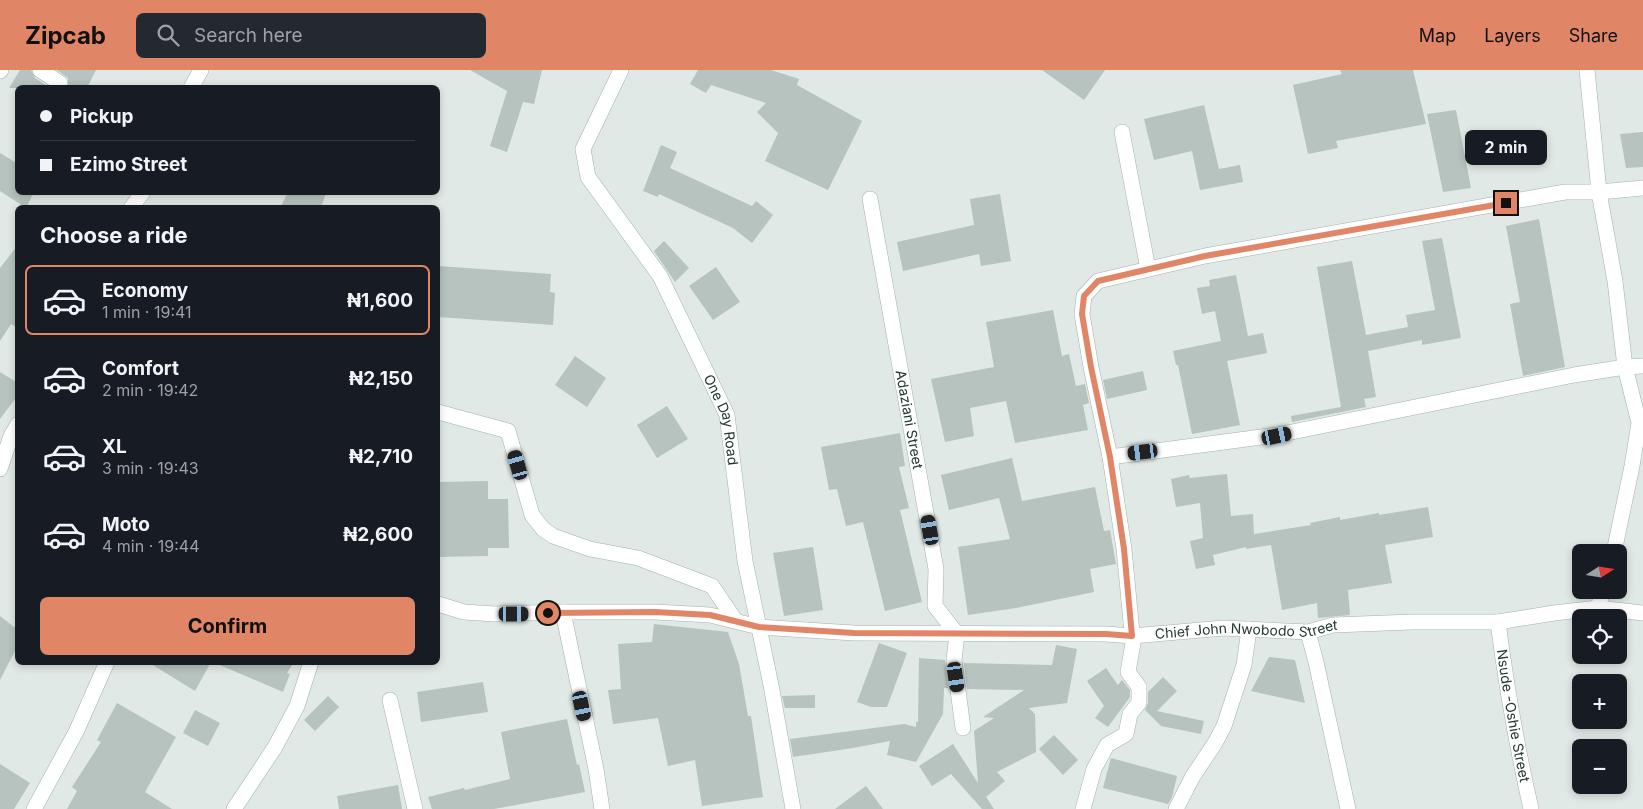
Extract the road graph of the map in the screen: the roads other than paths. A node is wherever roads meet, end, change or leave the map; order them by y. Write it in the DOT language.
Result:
graph roads {
  1 [pos="40,70"];
  2 [pos="201,70"];
  3 [pos="621,70"];
  4 [pos="1587,70"];
  5 [pos="60,83"];
  6 [pos="193,85"];
  7 [pos="1122,132"];
  8 [pos="1643,188"];
  9 [pos="1600,192"];
  10 [pos="870,199"];
  11 [pos="1148,269"];
  12 [pos="1643,366"];
  13 [pos="1625,367"];
  14 [pos="440,413"];
  15 [pos="15,429"];
  16 [pos="8,448"];
  17 [pos="1110,457"];
  18 [pos="0,469"];
  19 [pos="1616,544"];
  20 [pos="1600,599"];
  21 [pos="440,605"];
  22 [pos="1598,608"];
  23 [pos="562,612"];
  24 [pos="1643,613"];
  25 [pos="735,620"];
  26 [pos="1498,622"];
  27 [pos="759,627"];
  28 [pos="1249,629"];
  29 [pos="1308,632"];
  30 [pos="957,634"];
  31 [pos="1132,636"];
  32 [pos="106,665"];
  33 [pos="310,665"];
  34 [pos="390,700"];
  35 [pos="963,728"];
  36 [pos="34,809"];
  37 [pos="234,809"];
  38 [pos="415,809"];
  39 [pos="602,809"];
  40 [pos="793,809"];
  41 [pos="1083,809"];
  42 [pos="1176,809"];
  43 [pos="1348,809"];
  44 [pos="1531,809"];
  1 -- 5 [label="street"];
  2 -- 6 [label="street"];
  3 -- 27 [label="street, One Day Road"];
  4 -- 9 [label="street"];
  7 -- 11 [label="street"];
  8 -- 9 [label="street"];
  9 -- 11 [label="street"];
  9 -- 13 [label="street"];
  10 -- 30 [label="street, Adaziani Street"];
  11 -- 17 [label="street"];
  12 -- 13 [label="street"];
  13 -- 17 [label="street"];
  13 -- 19 [label="street"];
  14 -- 25 [label="street"];
  15 -- 16 [label="street"];
  16 -- 18 [label="street"];
  17 -- 31 [label="street"];
  20 -- 22 [label="street"];
  21 -- 23 [label="street, Chief John Nwobodo Street"];
  22 -- 24 [label="street, Chief John Nwobodo Street"];
  22 -- 26 [label="street, Chief John Nwobodo Street"];
  23 -- 25 [label="street, Chief John Nwobodo Street"];
  23 -- 39 [label="street"];
  25 -- 27 [label="street, Chief John Nwobodo Street"];
  26 -- 29 [label="street, Chief John Nwobodo Street"];
  26 -- 44 [label="street, Nsude -Oshie Street"];
  27 -- 30 [label="street, Chief John Nwobodo Street"];
  27 -- 40 [label="street, One Day Road"];
  28 -- 29 [label="street, Chief John Nwobodo Street"];
  28 -- 31 [label="street, Chief John Nwobodo Street"];
  28 -- 42 [label="street"];
  29 -- 43 [label="street"];
  30 -- 31 [label="street, Chief John Nwobodo Street"];
  30 -- 35 [label="street"];
  31 -- 41 [label="street"];
  32 -- 36 [label="street"];
  33 -- 37 [label="street"];
  34 -- 38 [label="street"];
}
